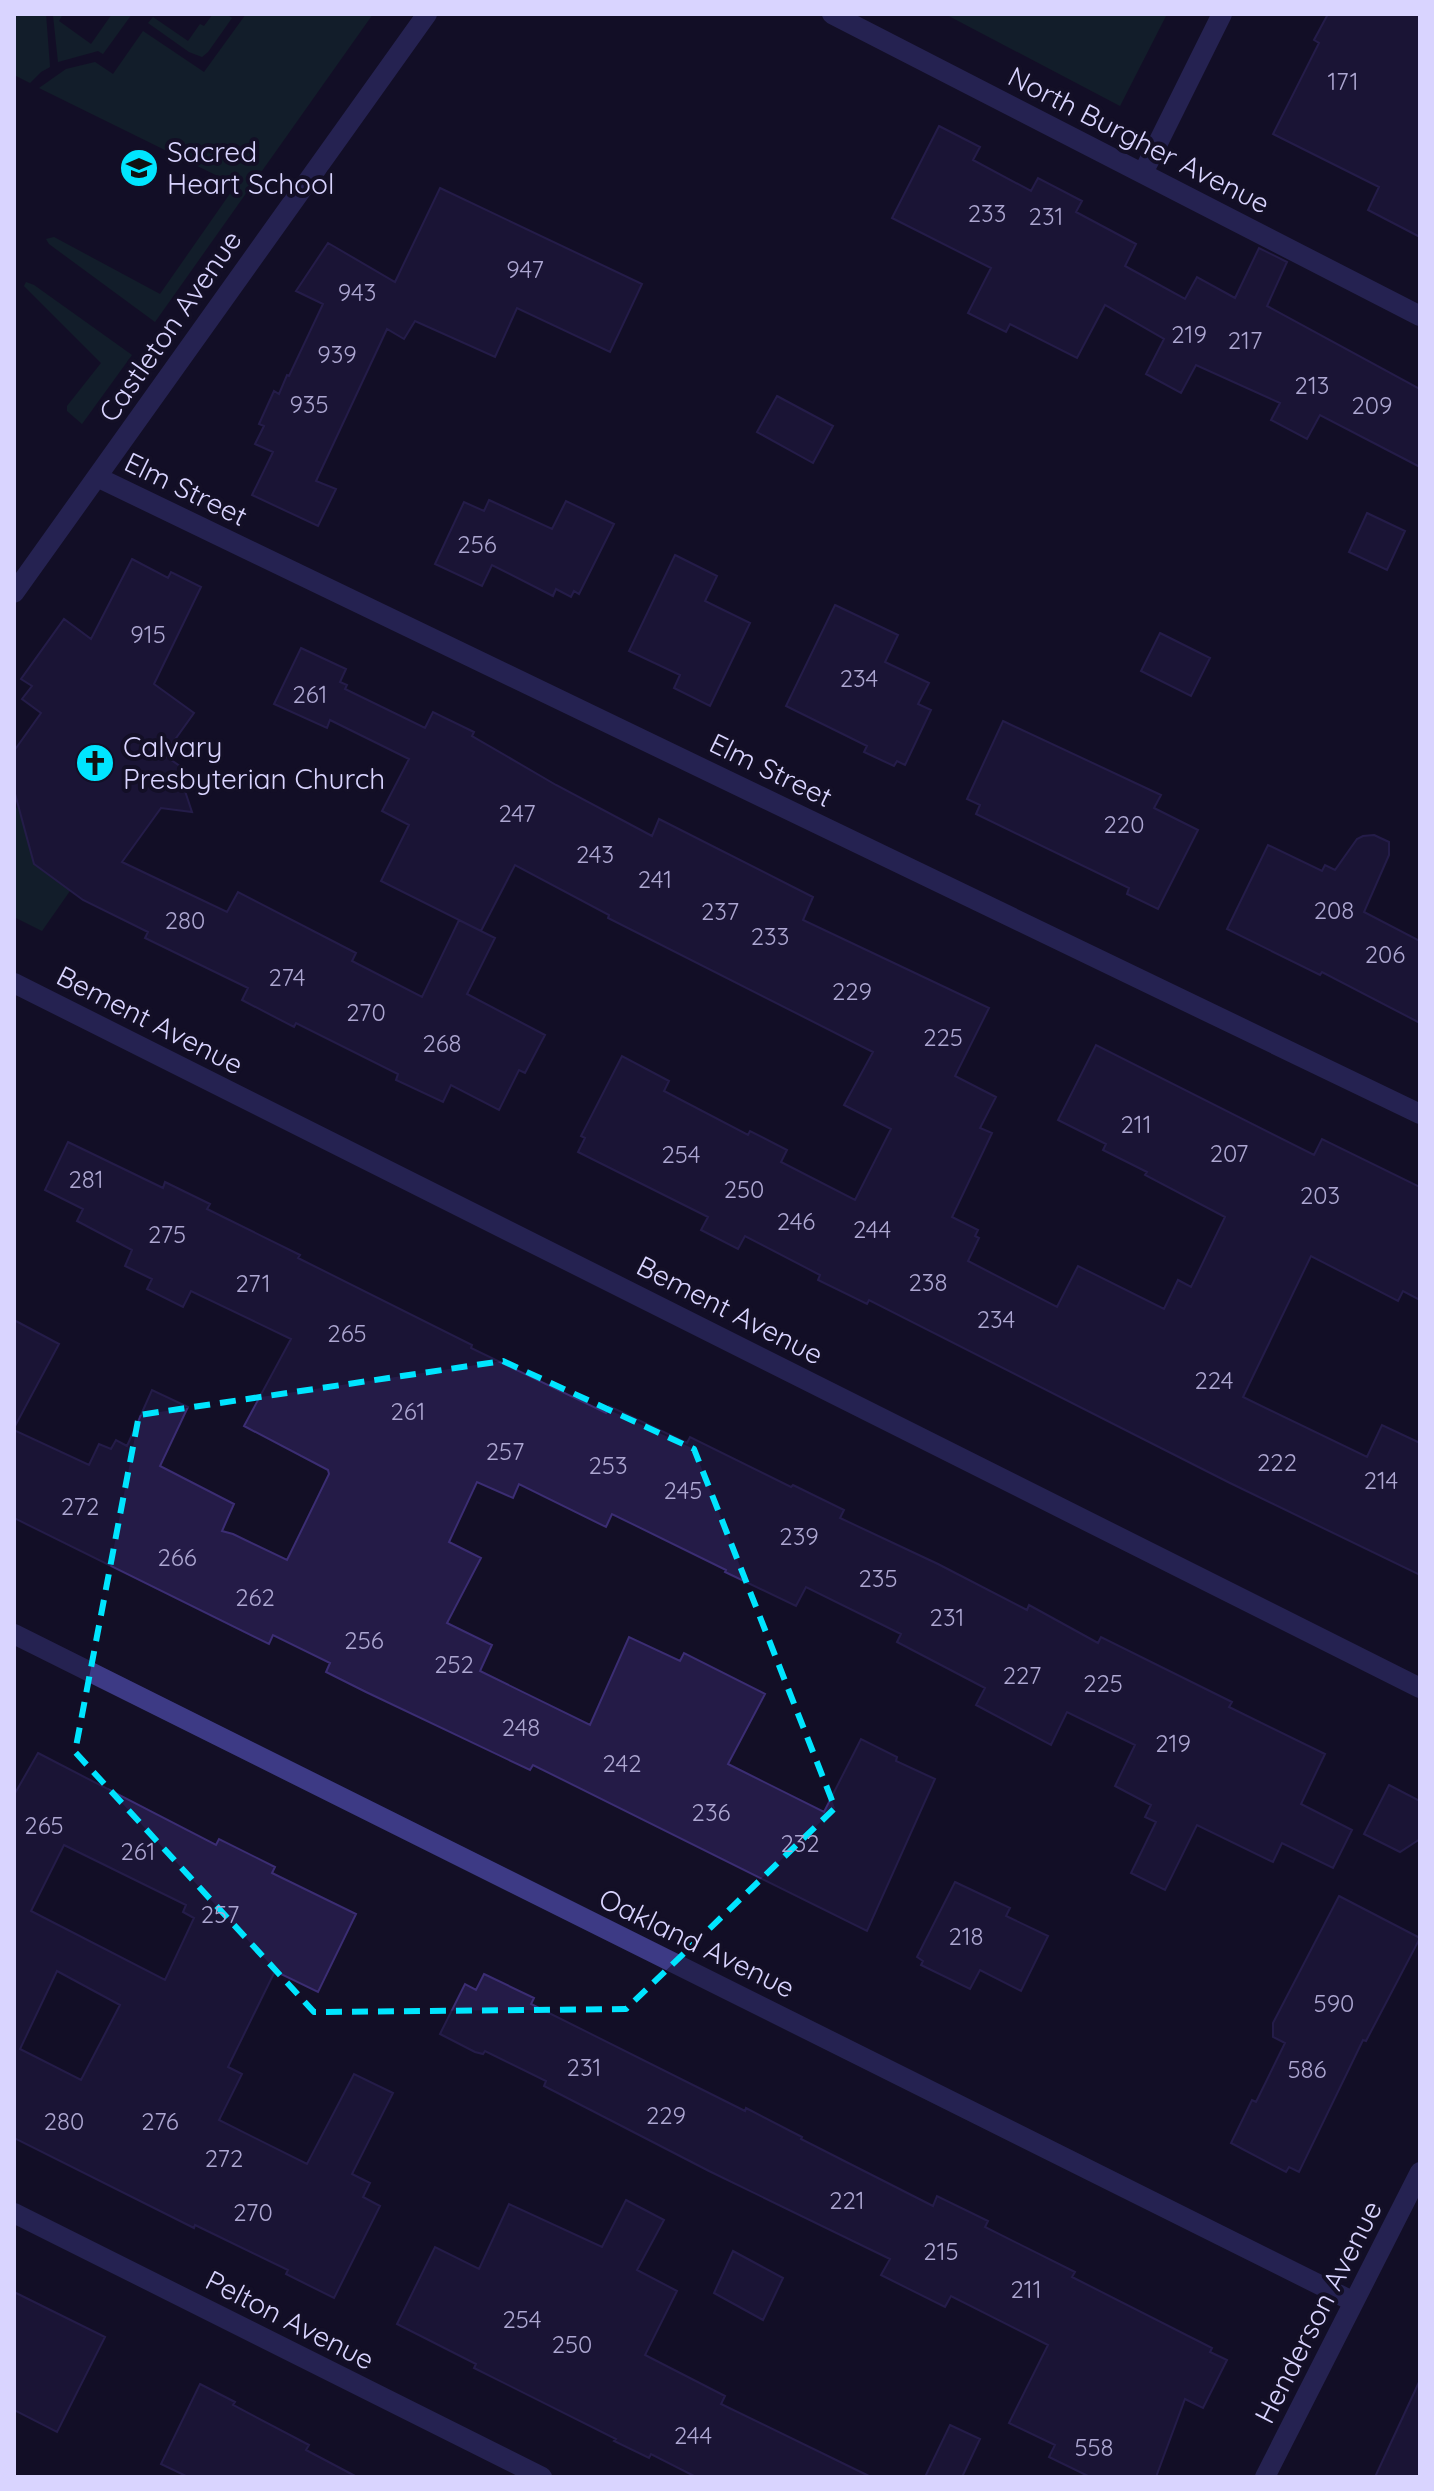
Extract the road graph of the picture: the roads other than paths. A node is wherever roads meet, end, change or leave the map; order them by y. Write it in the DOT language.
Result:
graph roads {
  1 [pos="427,14"];
  2 [pos="832,14"];
  3 [pos="1222,14"];
  4 [pos="1143,173"];
  5 [pos="1420,316"];
  6 [pos="97,477"];
  7 [pos="14,593"];
  8 [pos="14,983"];
  9 [pos="1420,1114"];
  10 [pos="14,1634"];
  11 [pos="1420,1688"];
  12 [pos="1420,2172"];
  13 [pos="14,2213"];
  14 [pos="1354,2302"];
  15 [pos="542,2477"];
  16 [pos="1265,2477"];
  1 -- 6 [label="street, Castleton Avenue"];
  2 -- 4 [label="street, North Burgher Avenue"];
  3 -- 4 [label="street"];
  4 -- 5 [label="street, North Burgher Avenue"];
  6 -- 7 [label="street, Castleton Avenue"];
  6 -- 9 [label="street, Elm Street"];
  8 -- 11 [label="street, Bement Avenue"];
  10 -- 14 [label="street, Oakland Avenue"];
  12 -- 14 [label="street, Henderson Avenue"];
  13 -- 15 [label="street, Pelton Avenue"];
  14 -- 16 [label="street, Henderson Avenue"];
}
